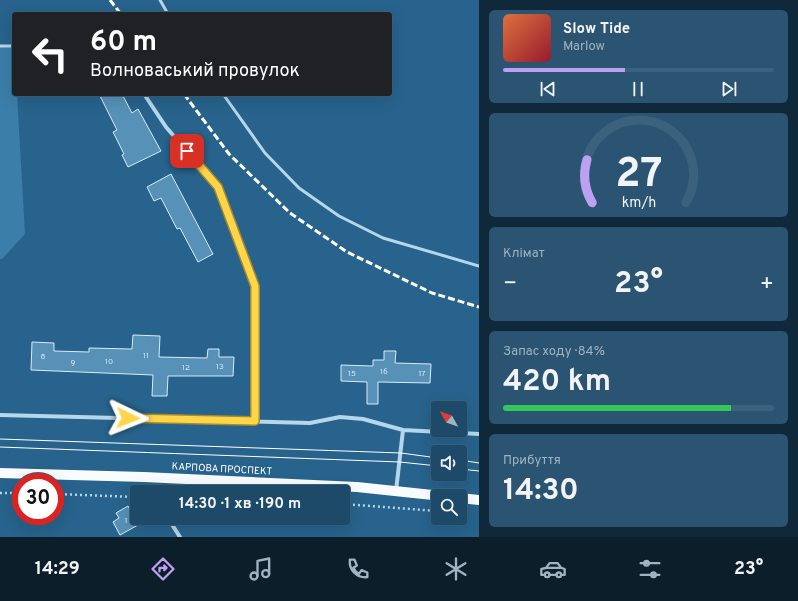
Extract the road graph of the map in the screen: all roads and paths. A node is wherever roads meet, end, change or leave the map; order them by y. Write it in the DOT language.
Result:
graph roads {
  1 [pos="160,0"];
  2 [pos="167,12"];
  3 [pos="0,46"];
  4 [pos="12,46"];
  5 [pos="145,96"];
  6 [pos="224,96"];
  7 [pos="479,266"];
  8 [pos="0,415"];
  9 [pos="255,421"];
  10 [pos="403,430"];
  11 [pos="479,434"];
  12 [pos="0,473"];
  13 [pos="396,491"];
  14 [pos="0,492"];
  15 [pos="12,493"];
  16 [pos="64,494"];
  17 [pos="431,495"];
  18 [pos="130,497"];
  19 [pos="467,499"];
  20 [pos="479,500"];
  21 [pos="350,505"];
  22 [pos="431,510"];
  23 [pos="172,525"];
  24 [pos="180,537"];
  1 -- 2 [label="lane"];
  3 -- 4 [label="lane"];
  5 -- 9 [label="street"];
  6 -- 7 [label="lane"];
  8 -- 9 [label="street"];
  9 -- 10 [label="street"];
  10 -- 11 [label="street"];
  10 -- 13 [label="street"];
  12 -- 13 [label="main road, КАРПОВА ПРОСПЕКТ"];
  13 -- 17 [label="main road, КАРПОВА ПРОСПЕКТ"];
  14 -- 15 [label="path"];
  16 -- 18 [label="path"];
  19 -- 20 [label="main road"];
  21 -- 22 [label="path"];
  23 -- 24 [label="street"];
}
